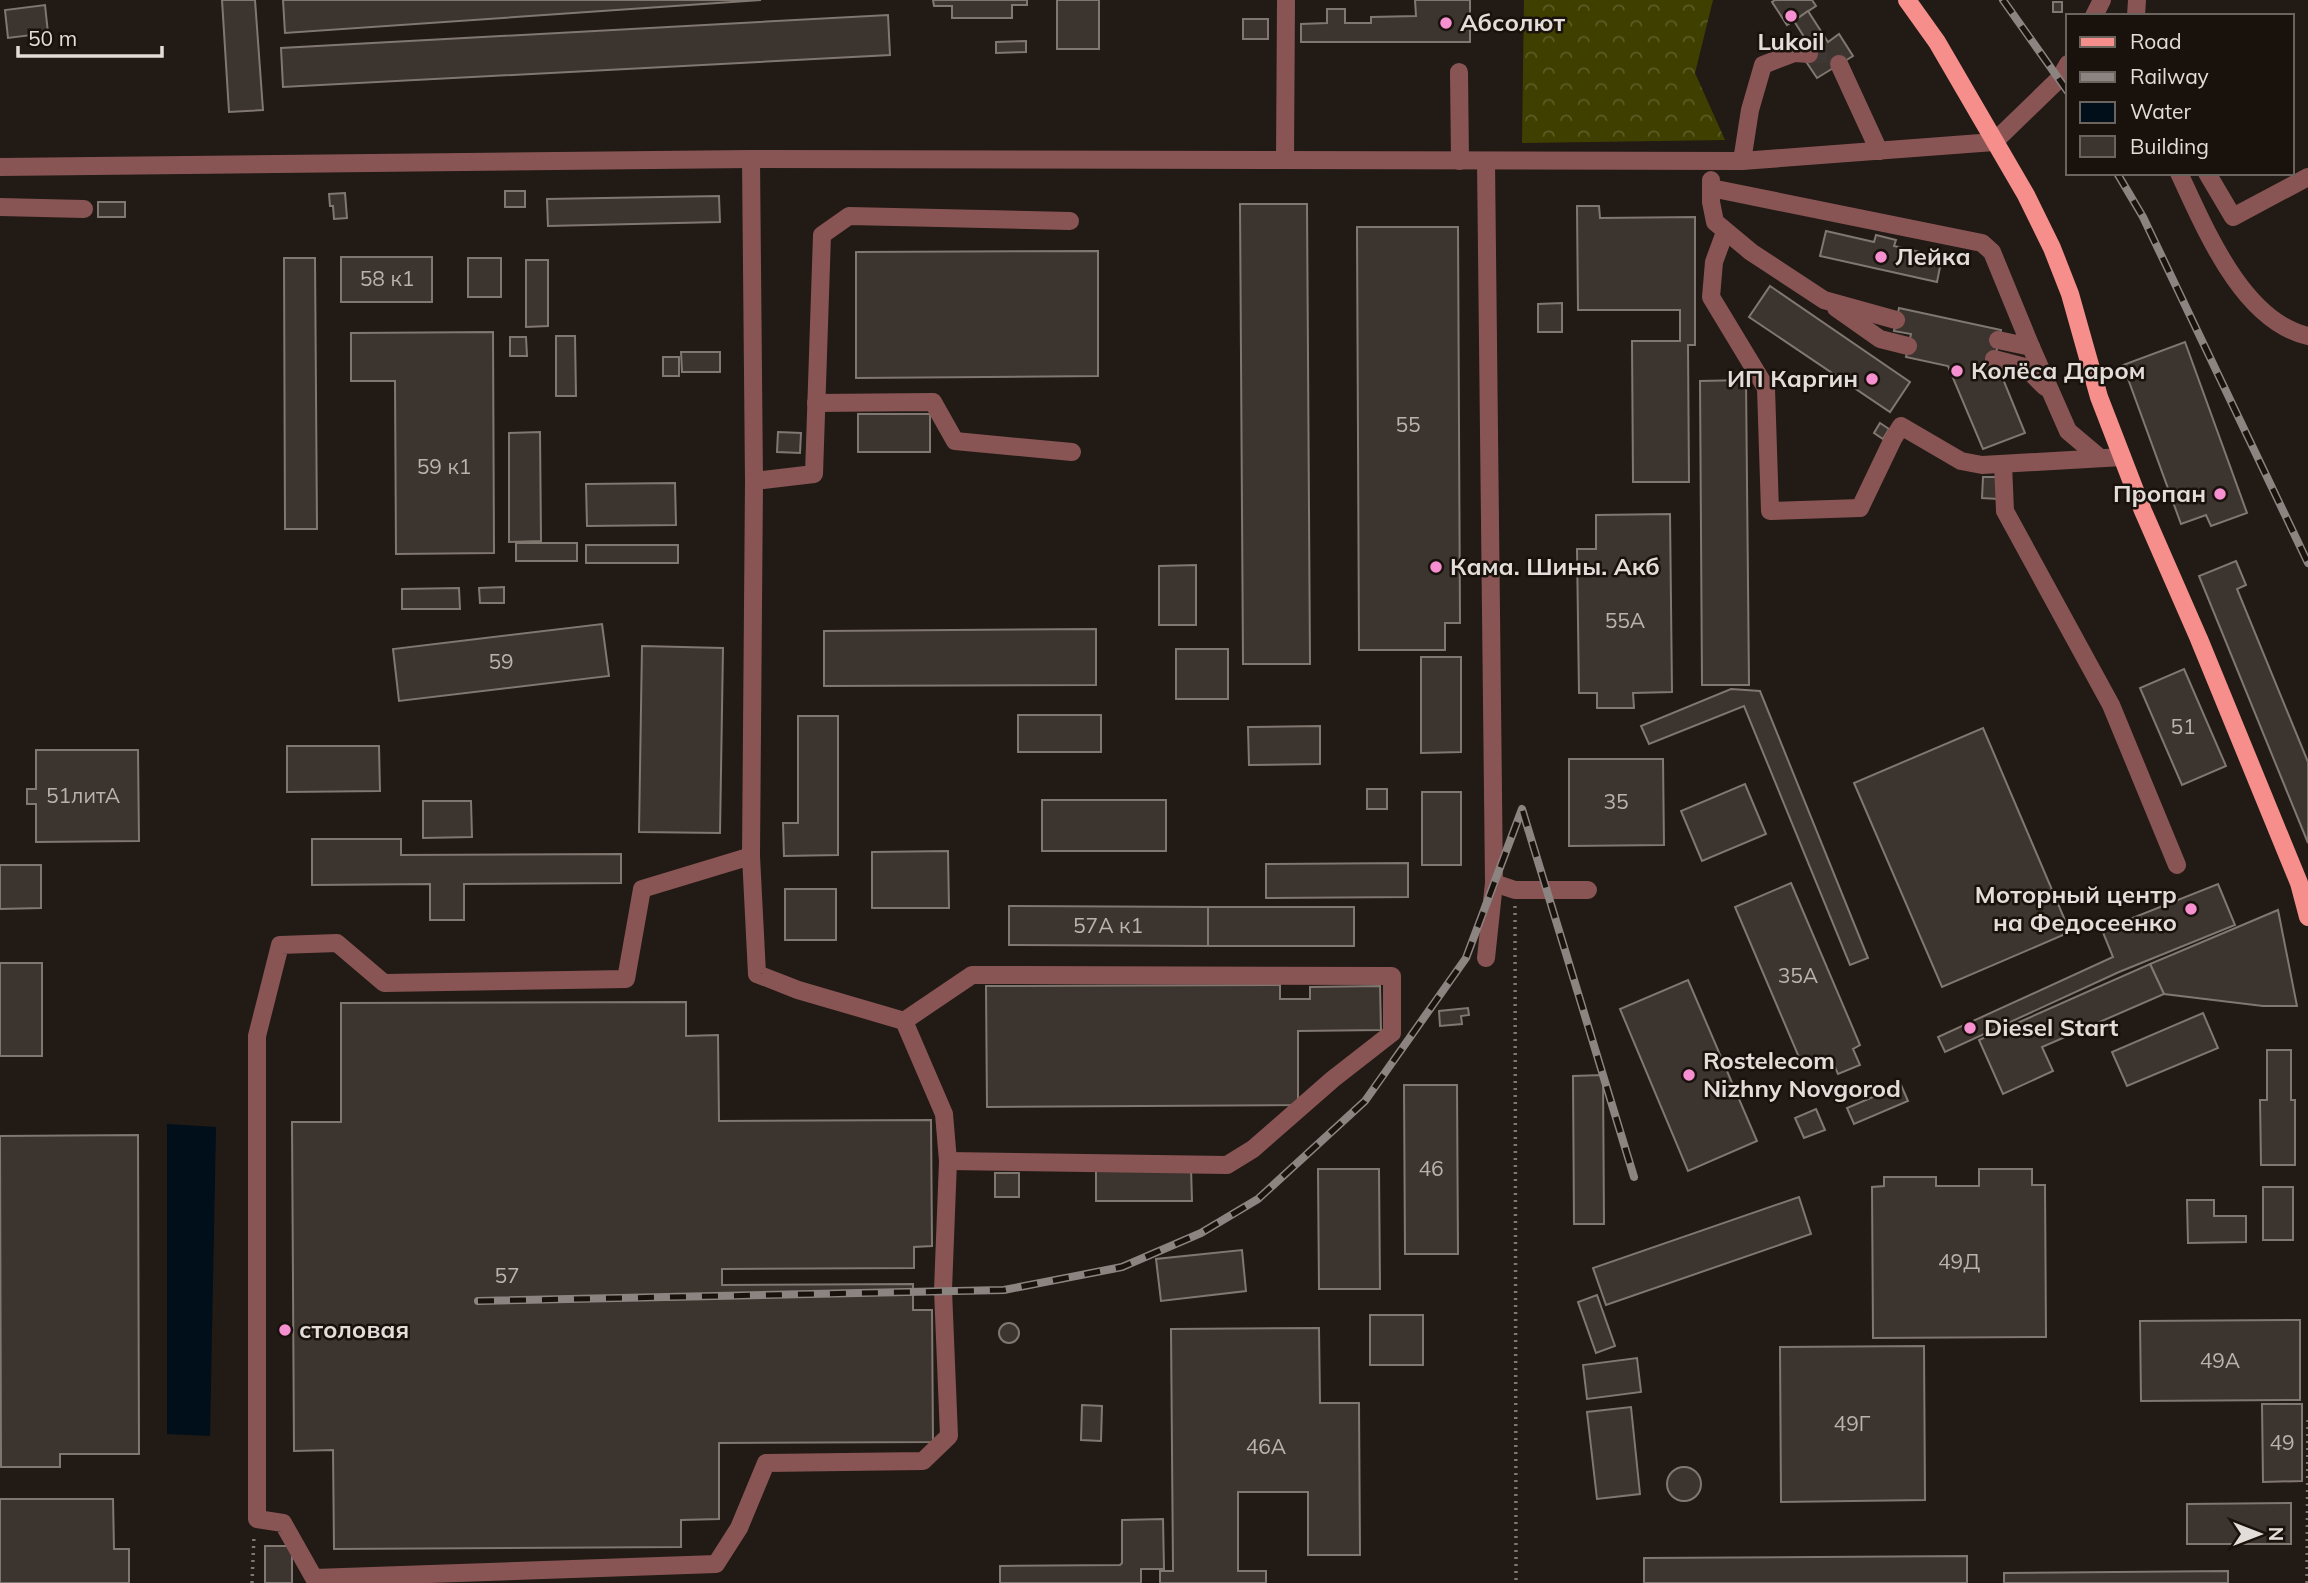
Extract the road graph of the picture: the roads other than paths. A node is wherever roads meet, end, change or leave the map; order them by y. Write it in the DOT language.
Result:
graph roads {
  1 [pos="1286,0"];
  2 [pos="1907,0"];
  3 [pos="1809,54"];
  4 [pos="1839,64"];
  5 [pos="2066,68"];
  6 [pos="1460,72"];
  7 [pos="1994,142"];
  8 [pos="1879,151"];
  9 [pos="751,159"];
  10 [pos="1285,160"];
  11 [pos="1486,161"];
  12 [pos="1742,161"];
  13 [pos="1460,162"];
  14 [pos="1710,162"];
  15 [pos="0,167"];
  16 [pos="2180,175"];
  17 [pos="2208,175"];
  18 [pos="2308,177"];
  19 [pos="1711,188"];
  20 [pos="0,207"];
  21 [pos="84,209"];
  22 [pos="1070,221"];
  23 [pos="1725,232"];
  24 [pos="1824,300"];
  25 [pos="1896,320"];
  26 [pos="2308,336"];
  27 [pos="1998,340"];
  28 [pos="1908,346"];
  29 [pos="2031,347"];
  30 [pos="1994,359"];
  31 [pos="2052,394"];
  32 [pos="816,403"];
  33 [pos="1072,452"];
  34 [pos="2122,457"];
  35 [pos="2100,458"];
  36 [pos="2003,464"];
  37 [pos="754,481"];
  38 [pos="751,856"];
  39 [pos="2176,865"];
  40 [pos="1494,883"];
  41 [pos="1588,890"];
  42 [pos="2308,917"];
  43 [pos="1486,958"];
  44 [pos="904,1021"];
  45 [pos="948,1161"];
  1 -- 10 [label="street"];
  2 -- 7 [label="main road"];
  3 -- 12 [label="street"];
  4 -- 8 [label="street"];
  5 -- 7 [label="street"];
  6 -- 13 [label="street"];
  7 -- 8 [label="street"];
  7 -- 34 [label="main road"];
  8 -- 12 [label="street"];
  9 -- 10 [label="street"];
  9 -- 15 [label="street"];
  9 -- 37 [label="street"];
  10 -- 13 [label="street"];
  11 -- 13 [label="street"];
  11 -- 14 [label="street"];
  11 -- 40 [label="street"];
  12 -- 14 [label="street"];
  14 -- 19 [label="street"];
  16 -- 26 [label="street"];
  17 -- 18 [label="street"];
  19 -- 23 [label="street"];
  19 -- 29 [label="street"];
  20 -- 21 [label="street"];
  22 -- 32 [label="street"];
  23 -- 24 [label="street"];
  23 -- 36 [label="street"];
  24 -- 25 [label="street"];
  24 -- 28 [label="street"];
  27 -- 29 [label="street"];
  29 -- 31 [label="street"];
  30 -- 31 [label="street"];
  31 -- 35 [label="street"];
  32 -- 33 [label="street"];
  32 -- 37 [label="street"];
  34 -- 35 [label="street"];
  34 -- 42 [label="main road"];
  35 -- 36 [label="street"];
  36 -- 39 [label="street"];
  37 -- 38 [label="street"];
  38 -- 44 [label="street"];
  38 -- 45 [label="street"];
  40 -- 41 [label="street"];
  40 -- 43 [label="street"];
  44 -- 45 [label="street"];
  44 -- 45 [label="street"];
}
